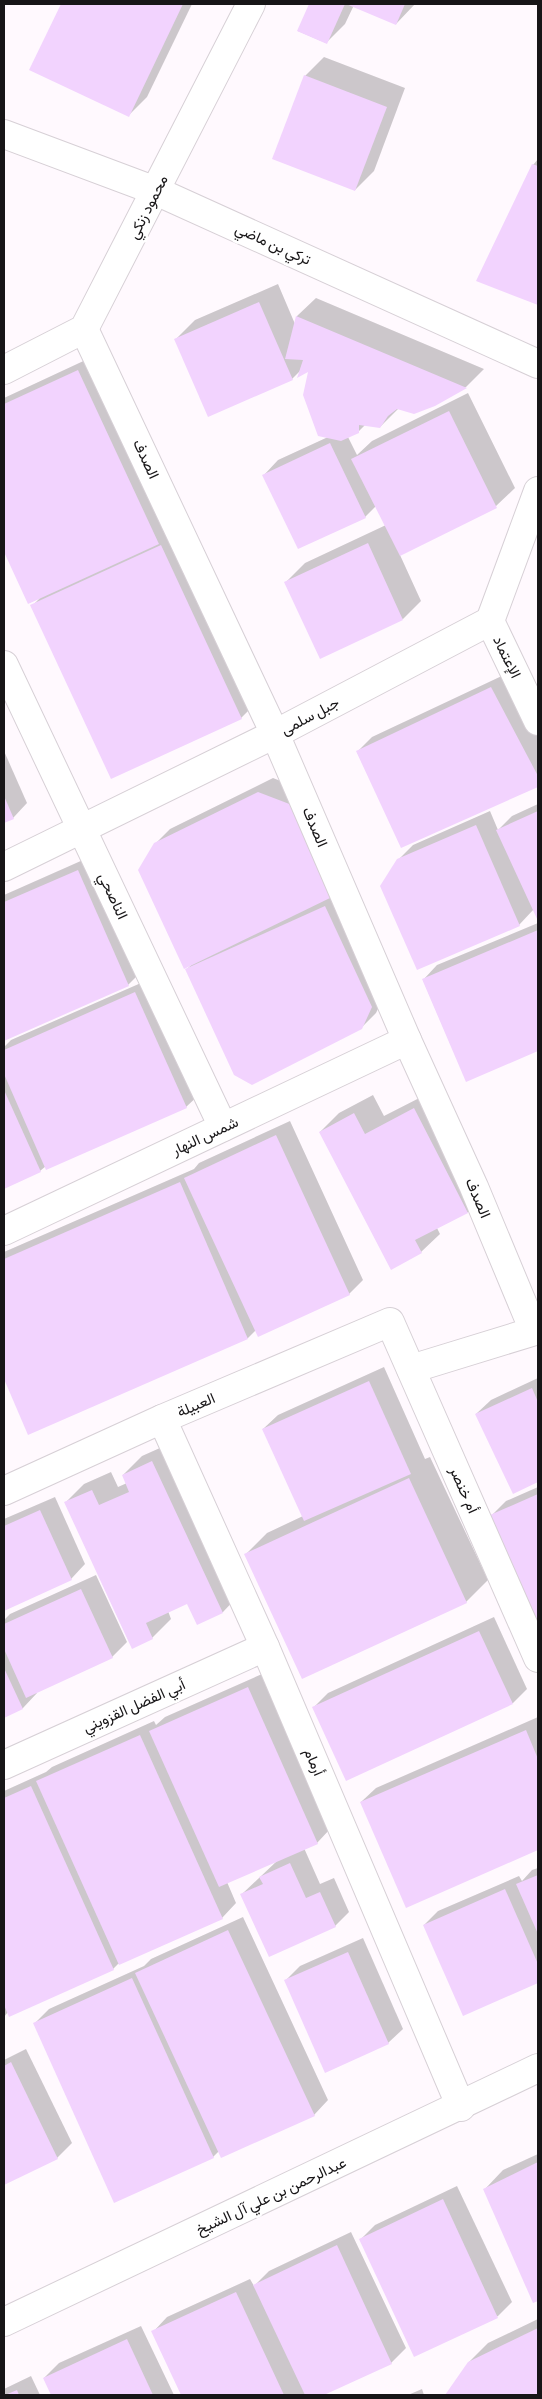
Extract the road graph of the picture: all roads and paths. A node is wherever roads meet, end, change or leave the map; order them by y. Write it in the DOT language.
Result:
graph roads {
  1 [pos="251,4"];
  2 [pos="4,134"];
  3 [pos="156,191"];
  4 [pos="84,329"];
  5 [pos="538,364"];
  6 [pos="4,370"];
  7 [pos="538,491"];
  8 [pos="490,621"];
  9 [pos="4,664"];
  10 [pos="538,721"];
  11 [pos="275,734"];
  12 [pos="82,830"];
  13 [pos="4,867"];
  14 [pos="407,1040"];
  15 [pos="223,1127"];
  16 [pos="4,1231"];
  17 [pos="390,1322"];
  18 [pos="536,1330"];
  19 [pos="411,1369"];
  20 [pos="162,1419"];
  21 [pos="4,1492"];
  22 [pos="265,1647"];
  23 [pos="538,1658"];
  24 [pos="4,1765"];
  25 [pos="538,2068"];
  26 [pos="461,2107"];
  27 [pos="4,2322"];
  1 -- 3 [label="street, محمود زنكي"];
  2 -- 3 [label="street, تركي بن ماضي"];
  3 -- 4 [label="street, محمود زنكي"];
  3 -- 5 [label="street, تركي بن ماضي"];
  4 -- 6 [label="street"];
  4 -- 11 [label="street, الصدف"];
  7 -- 8 [label="street"];
  8 -- 10 [label="street, الإعتماد"];
  8 -- 11 [label="street, جبل سلمى"];
  9 -- 12 [label="street, الناصحي"];
  11 -- 12 [label="street, جبل سلمى"];
  11 -- 14 [label="street, الصدف"];
  12 -- 13 [label="street, جبل سلمى"];
  12 -- 15 [label="street, الناصحي"];
  14 -- 15 [label="street, شمس النهار"];
  14 -- 18 [label="street, الصدف"];
  15 -- 16 [label="street, شمس النهار"];
  17 -- 19 [label="street, أم خنصر"];
  17 -- 20 [label="street, العبيلة"];
  18 -- 19 [label="street"];
  19 -- 23 [label="street, أم خنصر"];
  20 -- 21 [label="street, العبيلة"];
  20 -- 22 [label="street, أرمام"];
  22 -- 24 [label="street, أبي الفضل القزويني"];
  22 -- 26 [label="street, أرمام"];
  25 -- 26 [label="street, عبدالرحمن بن علي آل الشيخ"];
  26 -- 27 [label="street, عبدالرحمن بن علي آل الشيخ"];
}
